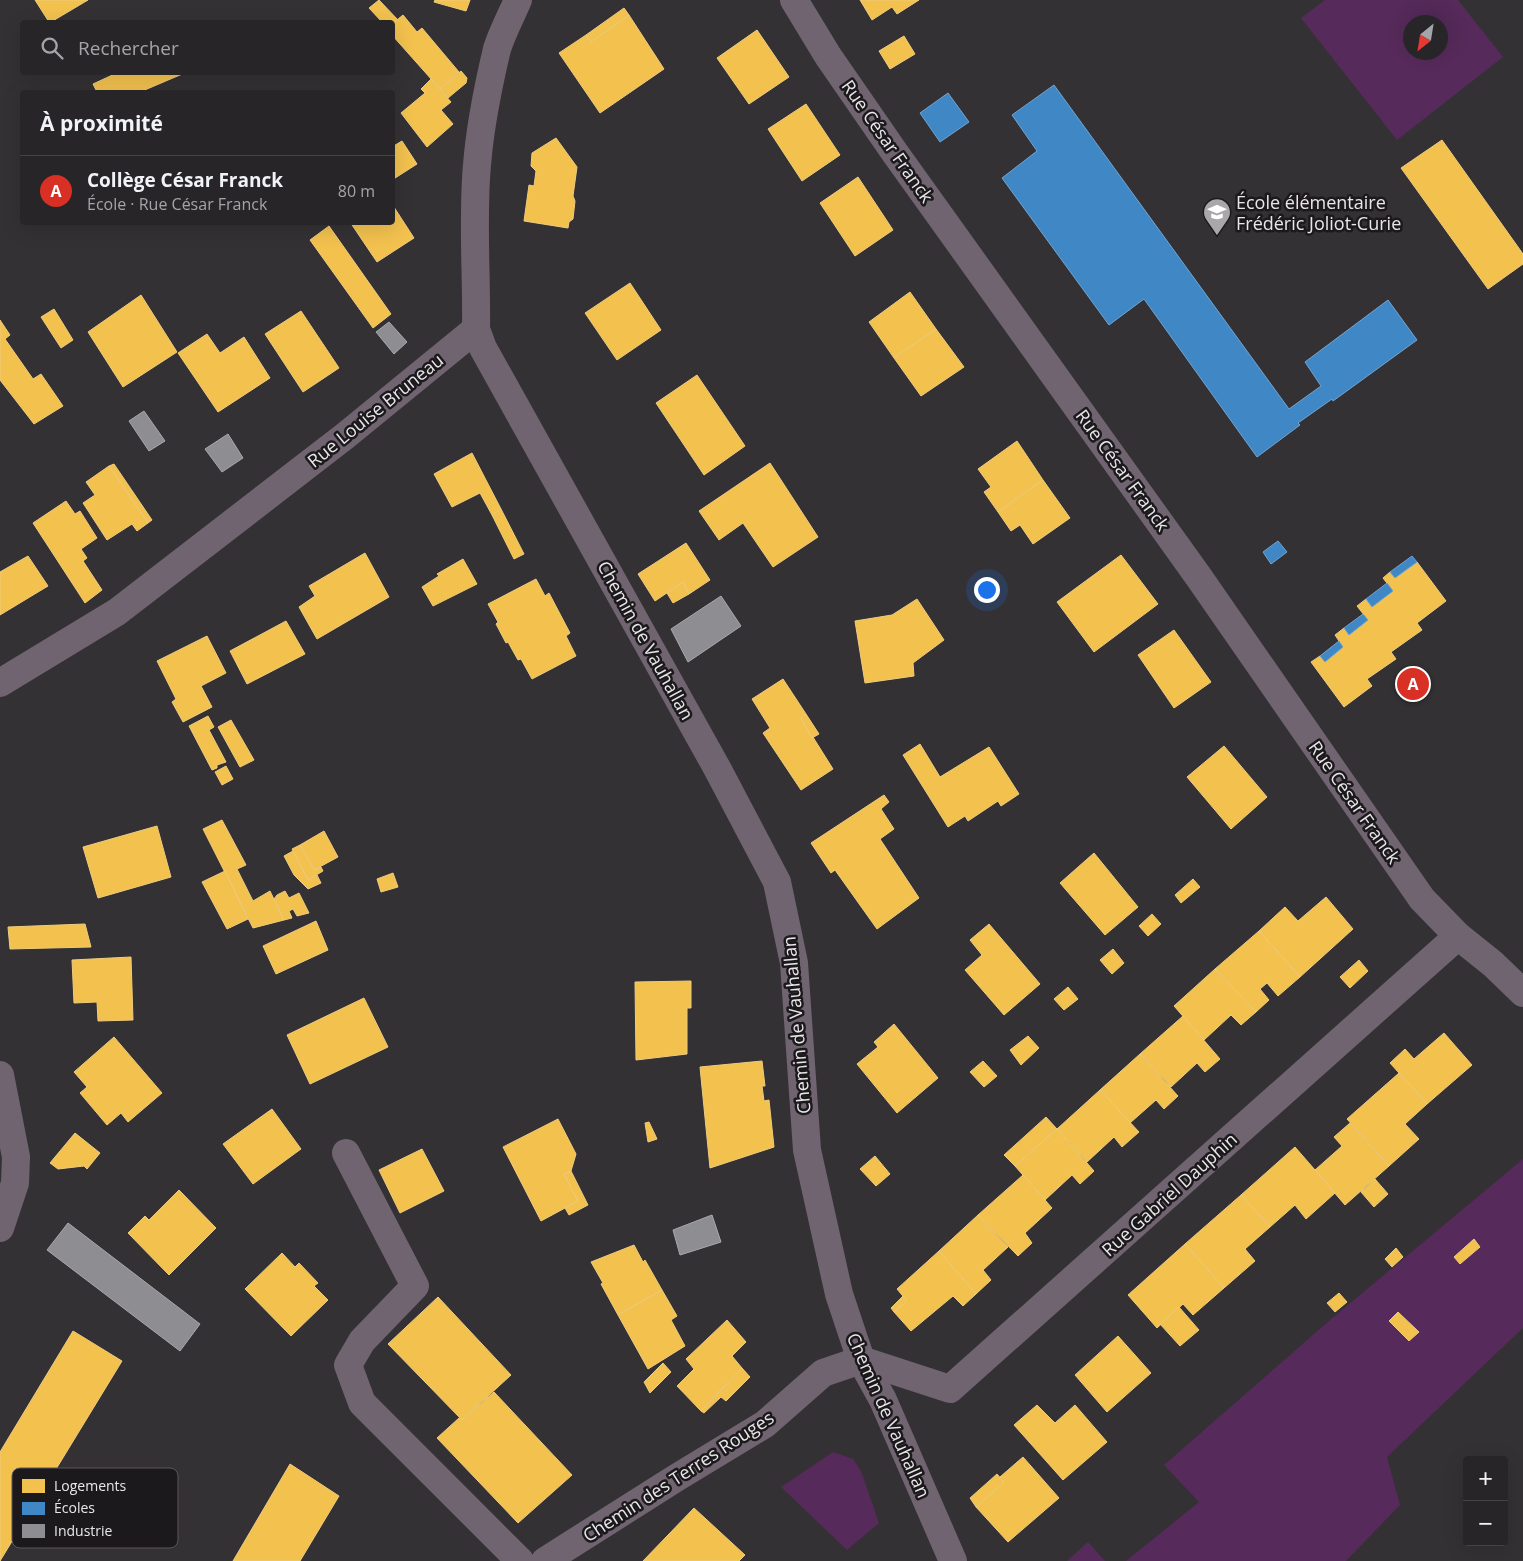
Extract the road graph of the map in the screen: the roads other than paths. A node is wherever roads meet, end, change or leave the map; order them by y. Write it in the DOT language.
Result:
graph roads {
  1 [pos="518,0"];
  2 [pos="794,0"];
  3 [pos="476,329"];
  4 [pos="0,683"];
  5 [pos="1458,936"];
  6 [pos="1523,993"];
  7 [pos="0,1075"];
  8 [pos="346,1153"];
  9 [pos="0,1228"];
  10 [pos="861,1360"];
  11 [pos="520,1561"];
  12 [pos="545,1561"];
  13 [pos="953,1561"];
  1 -- 3 [label="street"];
  2 -- 5 [label="street, Rue César Franck"];
  3 -- 4 [label="street, Rue Louise Bruneau"];
  3 -- 10 [label="street, Chemin de Vauhallan"];
  5 -- 6 [label="street, Rue César Franck"];
  5 -- 10 [label="street, Rue Gabriel Dauphin"];
  7 -- 9 [label="street"];
  8 -- 11 [label="street"];
  10 -- 12 [label="street, Chemin des Terres Rouges"];
  10 -- 13 [label="street, Chemin de Vauhallan"];
}
